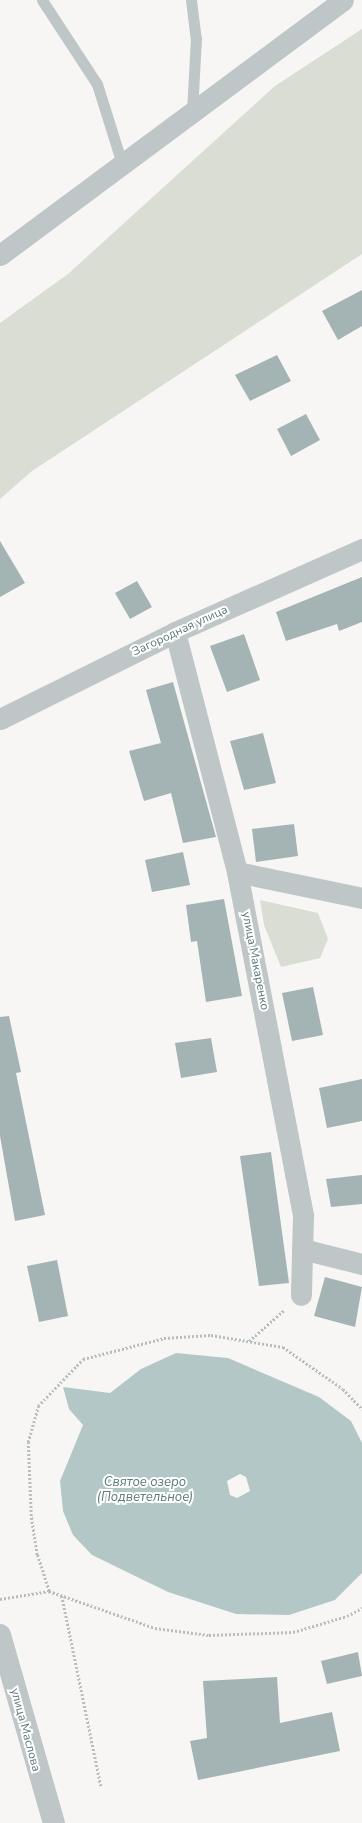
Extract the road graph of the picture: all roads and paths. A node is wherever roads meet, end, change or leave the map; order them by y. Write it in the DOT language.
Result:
graph roads {
  1 [pos="42,0"];
  2 [pos="191,0"];
  3 [pos="343,0"];
  4 [pos="192,114"];
  5 [pos="122,164"];
  6 [pos="0,255"];
  7 [pos="362,549"];
  8 [pos="175,632"];
  9 [pos="0,719"];
  10 [pos="238,872"];
  11 [pos="362,898"];
  12 [pos="302,1249"];
  13 [pos="362,1264"];
  14 [pos="301,1295"];
  15 [pos="248,1341"];
  16 [pos="362,1409"];
  17 [pos="49,1591"];
  18 [pos="62,1596"];
  19 [pos="0,1599"];
  20 [pos="362,1608"];
  21 [pos="0,1635"];
  22 [pos="101,1786"];
  23 [pos="54,1823"];
  1 -- 5 [label="lane"];
  2 -- 4 [label="lane"];
  3 -- 4 [label="street"];
  4 -- 5 [label="street"];
  5 -- 6 [label="street"];
  7 -- 8 [label="street, Загородная улица"];
  8 -- 9 [label="street, Загородная улица"];
  8 -- 10 [label="street, улица Макаренко"];
  10 -- 11 [label="street"];
  10 -- 12 [label="street, улица Макаренко"];
  12 -- 13 [label="street"];
  12 -- 14 [label="street, улица Макаренко"];
  14 -- 15 [label="path"];
  15 -- 16 [label="path"];
  15 -- 17 [label="path"];
  17 -- 18 [label="path"];
  17 -- 19 [label="path"];
  18 -- 20 [label="path"];
  18 -- 22 [label="path"];
  21 -- 23 [label="street, улица Маслова"];
}
